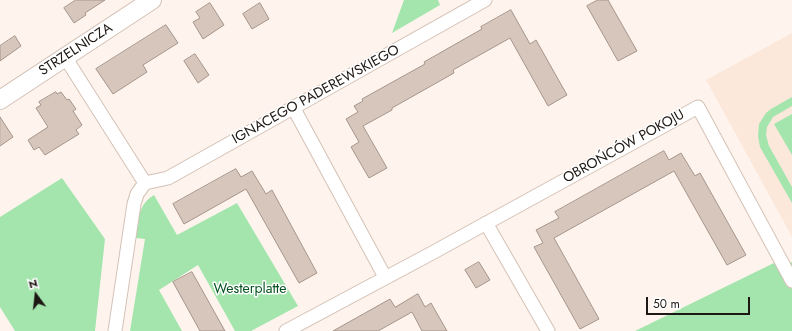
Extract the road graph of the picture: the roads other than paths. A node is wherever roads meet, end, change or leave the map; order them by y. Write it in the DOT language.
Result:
graph roads {
  1 [pos="152,0"];
  2 [pos="485,0"];
  3 [pos="65,57"];
  4 [pos="0,100"];
  5 [pos="293,107"];
  6 [pos="145,183"];
  7 [pos="486,223"];
  8 [pos="385,277"];
  9 [pos="792,281"];
  10 [pos="115,331"];
  11 [pos="286,331"];
  12 [pos="548,331"];
  1 -- 3 [label="street, STRZELNICZA"];
  2 -- 5 [label="street, IGNACEGO PADEREWSKIEGO"];
  3 -- 4 [label="street, STRZELNICZA"];
  3 -- 6 [label="street"];
  5 -- 6 [label="street, IGNACEGO PADEREWSKIEGO"];
  5 -- 8 [label="street"];
  6 -- 10 [label="street"];
  7 -- 8 [label="street"];
  7 -- 9 [label="street, OBROŃCÓW POKOJU"];
  7 -- 12 [label="street"];
  8 -- 11 [label="street"];
}
